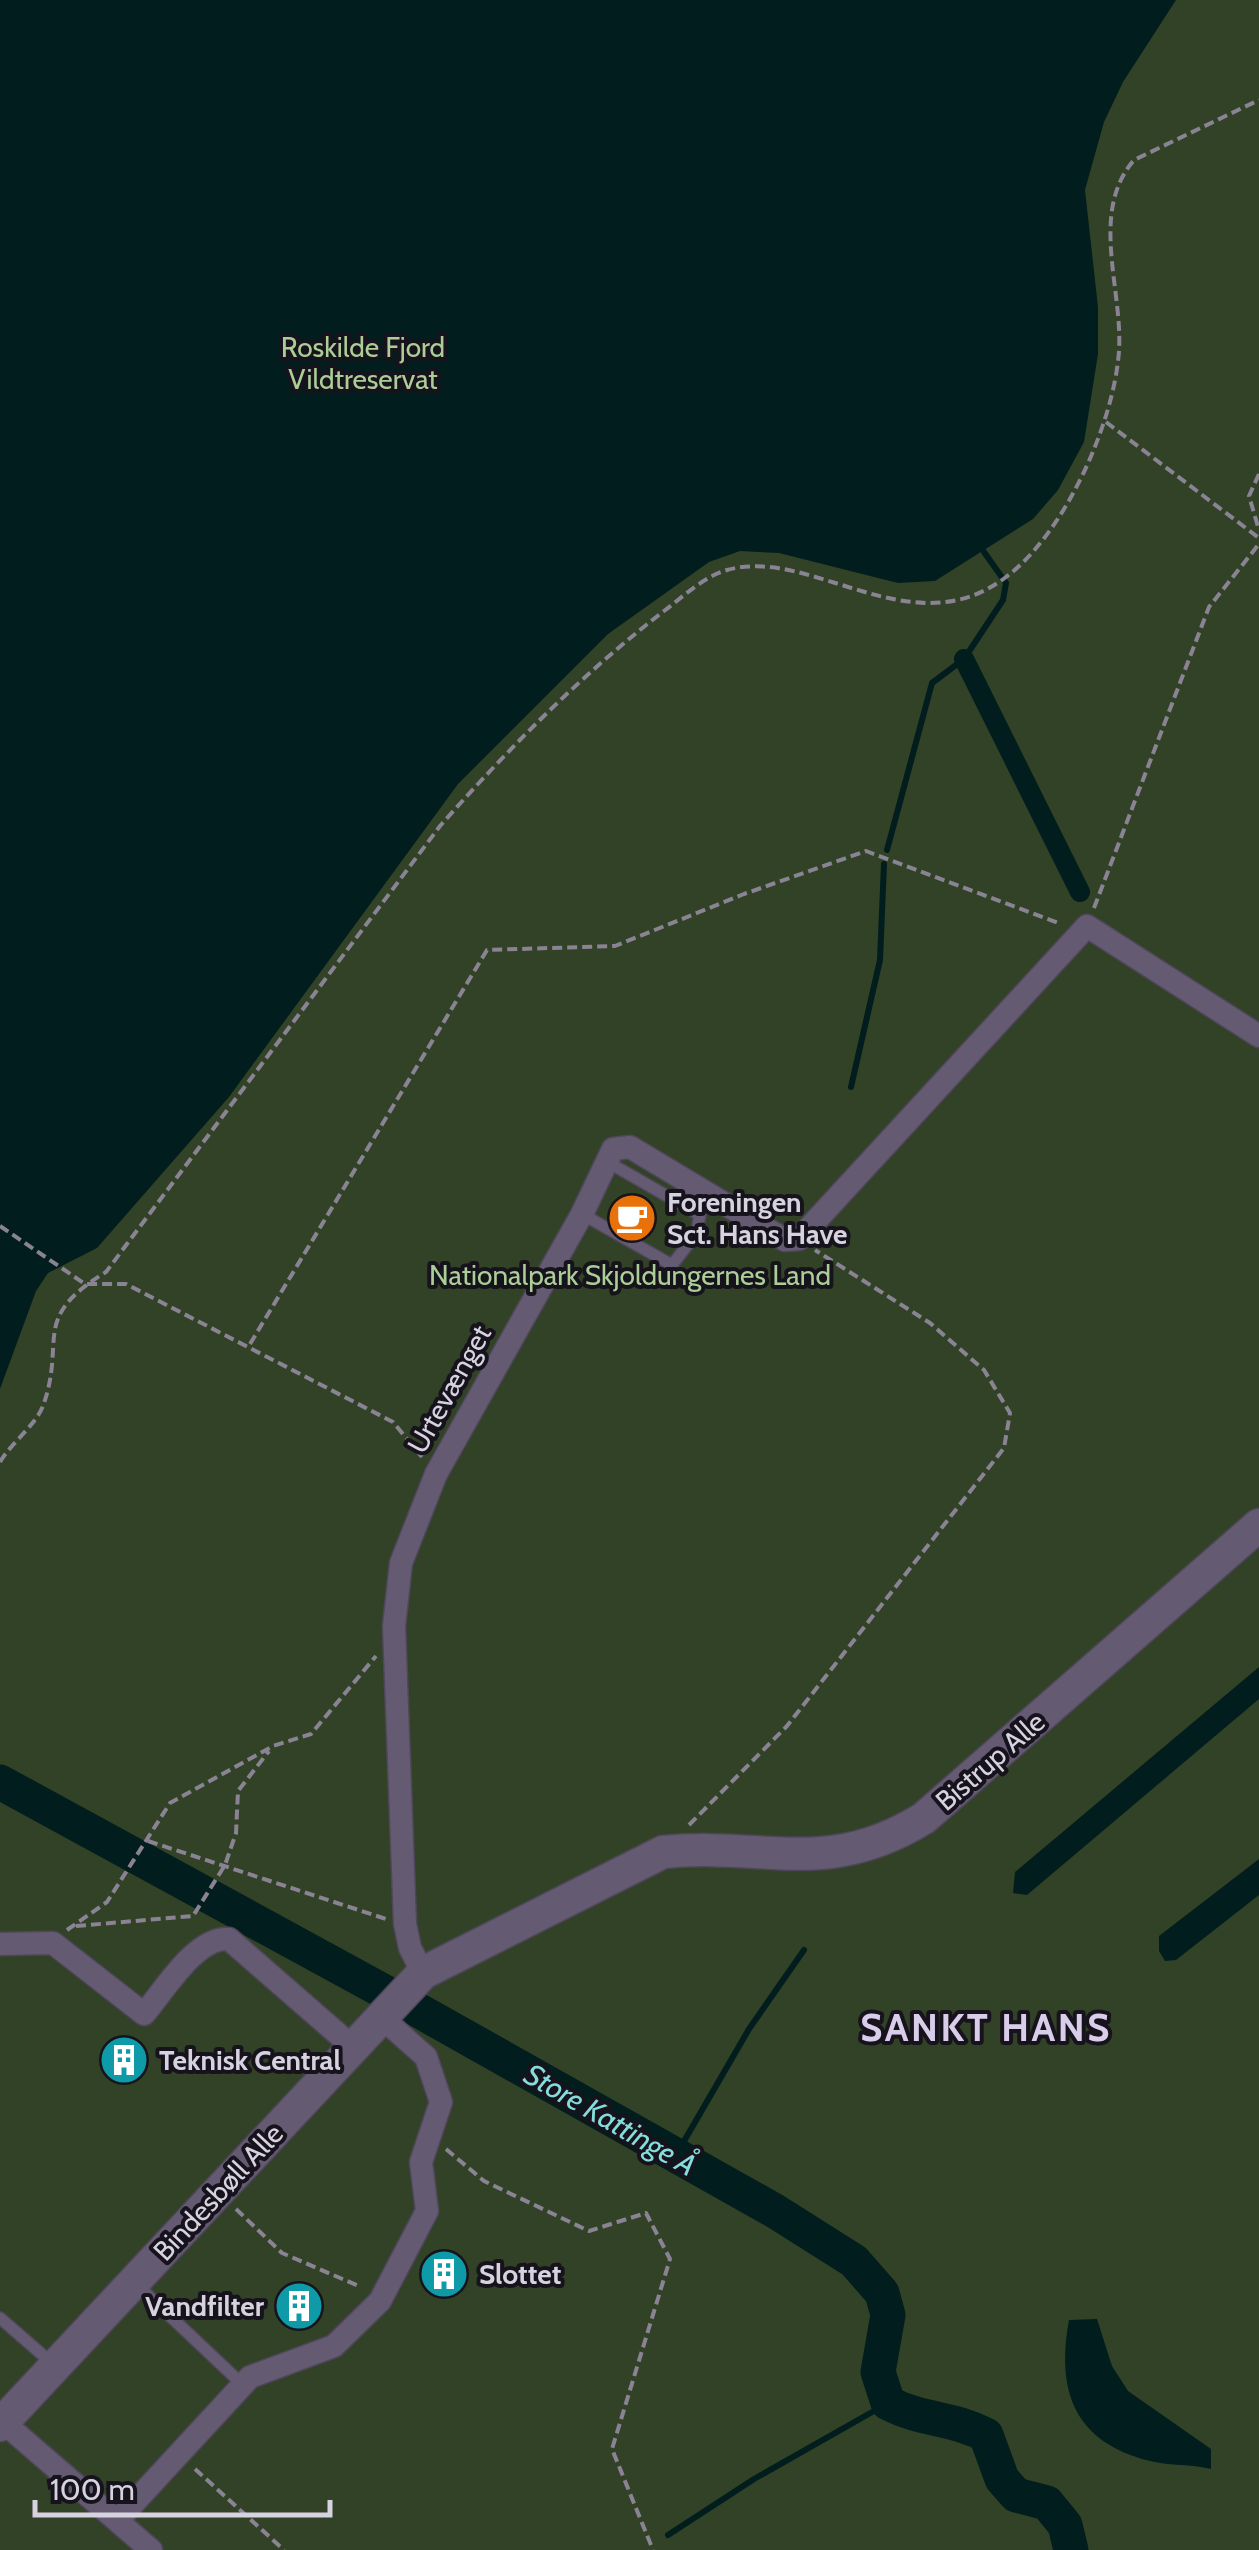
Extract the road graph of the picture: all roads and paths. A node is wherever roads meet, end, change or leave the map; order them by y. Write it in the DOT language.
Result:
graph roads {
  1 [pos="1259,100"];
  2 [pos="1106,422"];
  3 [pos="1259,474"];
  4 [pos="1259,530"];
  5 [pos="1259,541"];
  6 [pos="1087,926"];
  7 [pos="1259,1036"];
  8 [pos="606,1161"];
  9 [pos="582,1214"];
  10 [pos="0,1226"];
  11 [pos="798,1239"];
  12 [pos="86,1284"];
  13 [pos="250,1344"];
  14 [pos="0,1462"];
  15 [pos="436,1474"];
  16 [pos="1259,1525"];
  17 [pos="392,1651"];
  18 [pos="273,1746"];
  19 [pos="146,1840"];
  20 [pos="663,1852"];
  21 [pos="225,1865"];
  22 [pos="406,1924"];
  23 [pos="76,1926"];
  24 [pos="53,1943"];
  25 [pos="0,1944"];
  26 [pos="423,1974"];
  27 [pos="382,2018"];
  28 [pos="354,2048"];
  29 [pos="436,2120"];
  30 [pos="218,2192"];
  31 [pos="133,2282"];
  32 [pos="380,2301"];
  33 [pos="0,2318"];
  34 [pos="54,2365"];
  35 [pos="242,2385"];
  36 [pos="1,2423"];
  37 [pos="189,2464"];
  38 [pos="118,2520"];
  39 [pos="151,2550"];
  40 [pos="284,2550"];
  41 [pos="653,2550"];
  1 -- 2 [label="path"];
  2 -- 5 [label="path"];
  2 -- 12 [label="path"];
  3 -- 4 [label="path"];
  5 -- 6 [label="path"];
  6 -- 7 [label="street"];
  6 -- 11 [label="street"];
  6 -- 13 [label="path"];
  8 -- 9 [label="street, Urtevænget"];
  8 -- 9 [label="lane"];
  8 -- 11 [label="street"];
  9 -- 15 [label="street, Urtevænget"];
  10 -- 12 [label="path"];
  11 -- 20 [label="path"];
  12 -- 13 [label="path"];
  12 -- 14 [label="path"];
  13 -- 15 [label="path"];
  15 -- 22 [label="street, Urtevænget"];
  16 -- 20 [label="street, Bistrup Alle"];
  17 -- 18 [label="path"];
  18 -- 19 [label="path"];
  18 -- 21 [label="path"];
  19 -- 21 [label="path"];
  19 -- 23 [label="path"];
  20 -- 26 [label="street, Bindesbøll Alle"];
  21 -- 22 [label="path"];
  21 -- 23 [label="path"];
  22 -- 26 [label="street, Urtevænget"];
  23 -- 24 [label="path"];
  24 -- 25 [label="street"];
  24 -- 28 [label="street"];
  26 -- 27 [label="street, Bindesbøll Alle"];
  27 -- 28 [label="street, Bindesbøll Alle"];
  27 -- 29 [label="street"];
  28 -- 30 [label="street, Bindesbøll Alle"];
  29 -- 32 [label="street"];
  29 -- 41 [label="path"];
  30 -- 31 [label="street, Bindesbøll Alle"];
  30 -- 32 [label="path"];
  31 -- 34 [label="street, Bindesbøll Alle"];
  31 -- 35 [label="lane"];
  32 -- 35 [label="street"];
  33 -- 34 [label="lane"];
  34 -- 36 [label="street, Bindesbøll Alle"];
  35 -- 38 [label="street"];
  36 -- 38 [label="street"];
  37 -- 40 [label="path"];
  38 -- 39 [label="street"];
}
